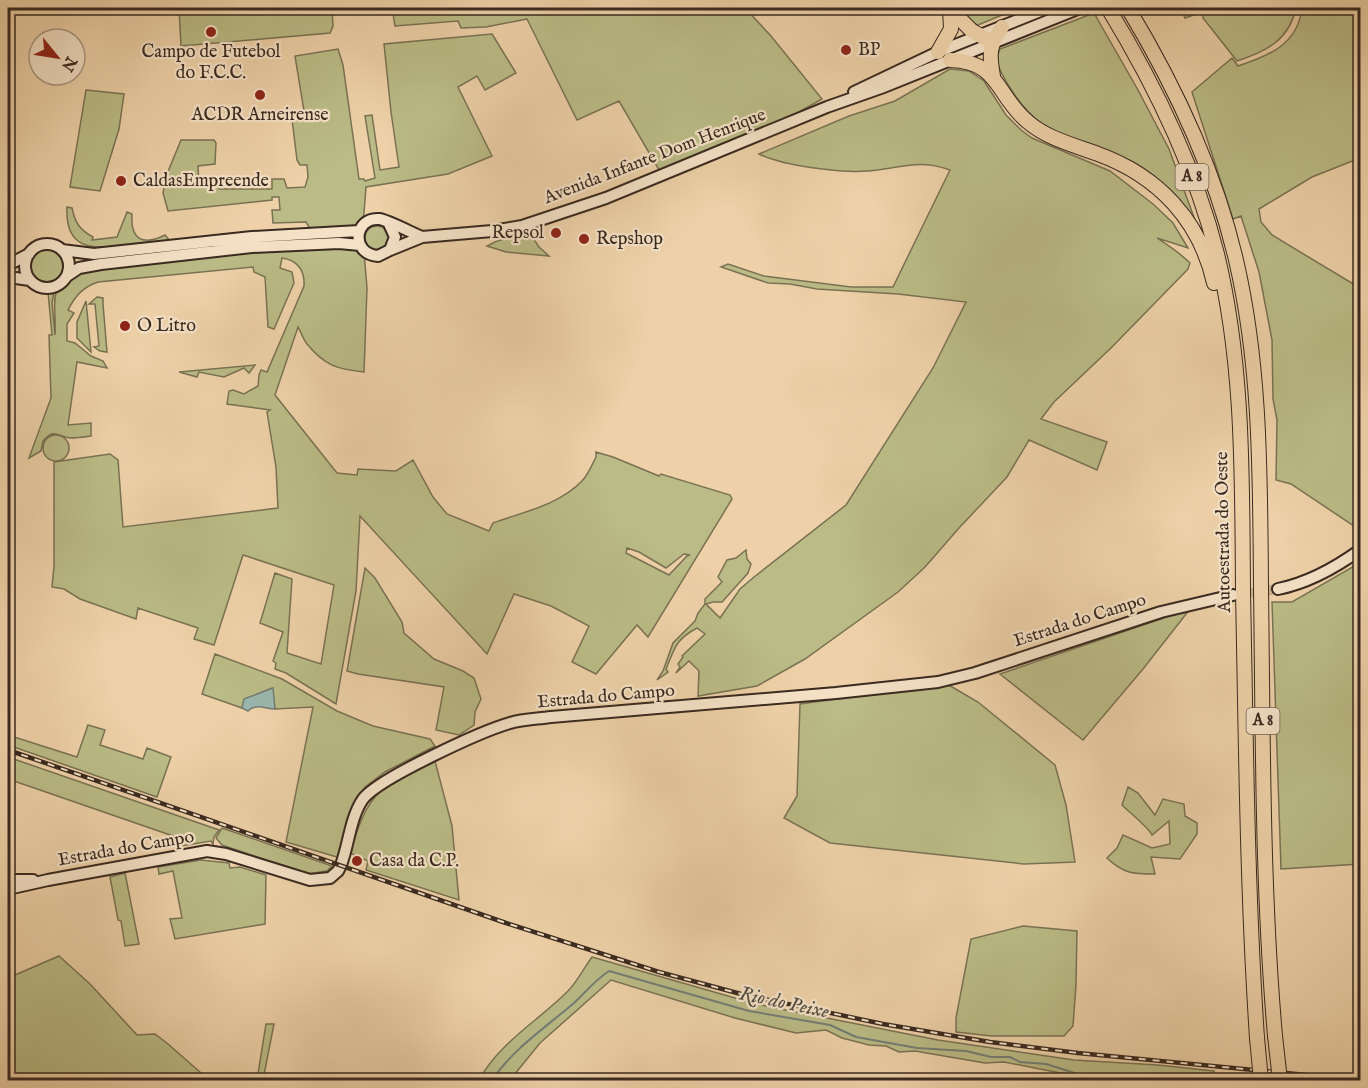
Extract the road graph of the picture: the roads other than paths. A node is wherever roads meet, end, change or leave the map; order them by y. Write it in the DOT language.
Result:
graph roads {
  1 [pos="950,8"];
  2 [pos="1048,8"];
  3 [pos="1080,8"];
  4 [pos="1108,8"];
  5 [pos="1128,8"];
  6 [pos="1135,8"];
  7 [pos="1002,27"];
  8 [pos="979,35"];
  9 [pos="993,42"];
  10 [pos="1152,49"];
  11 [pos="944,56"];
  12 [pos="993,76"];
  13 [pos="389,224"];
  14 [pos="359,231"];
  15 [pos="422,237"];
  16 [pos="360,245"];
  17 [pos="62,250"];
  18 [pos="390,250"];
  19 [pos="29,254"];
  20 [pos="8,265"];
  21 [pos="66,276"];
  22 [pos="8,277"];
  23 [pos="30,280"];
  24 [pos="1235,360"];
  25 [pos="1360,550"];
  26 [pos="1278,589"];
  27 [pos="1233,595"];
  28 [pos="48,879"];
  29 [pos="8,880"];
  30 [pos="8,889"];
  31 [pos="1262,1080"];
  32 [pos="1280,1080"];
  1 -- 8 [label="highway"];
  1 -- 11 [label="highway"];
  2 -- 7 [label="main road, Avenida Infante Dom Henrique"];
  3 -- 9 [label="main road, Avenida Infante Dom Henrique"];
  4 -- 24 [label="highway, Autoestrada do Oeste / A 8"];
  5 -- 10 [label="highway, Autoestrada do Oeste / A 8"];
  6 -- 10 [label="highway"];
  7 -- 8 [label="main road, Avenida Infante Dom Henrique"];
  7 -- 9 [label="highway"];
  8 -- 9 [label="highway"];
  8 -- 11 [label="main road, Avenida Infante Dom Henrique"];
  9 -- 11 [label="main road, Avenida Infante Dom Henrique"];
  9 -- 12 [label="highway"];
  10 -- 32 [label="highway, Autoestrada do Oeste / A 8, bridge"];
  11 -- 12 [label="highway"];
  11 -- 15 [label="main road, Avenida Infante Dom Henrique"];
  12 -- 24 [label="highway"];
  13 -- 14 [label="main road"];
  13 -- 15 [label="main road, Avenida Infante Dom Henrique"];
  13 -- 18 [label="main road"];
  14 -- 16 [label="main road"];
  14 -- 17 [label="main road"];
  15 -- 18 [label="main road, Avenida Infante Dom Henrique"];
  16 -- 18 [label="main road"];
  16 -- 21 [label="main road"];
  17 -- 19 [label="main road"];
  17 -- 21 [label="main road"];
  19 -- 20 [label="main road"];
  19 -- 23 [label="main road"];
  21 -- 23 [label="main road"];
  22 -- 23 [label="main road"];
  24 -- 31 [label="highway, Autoestrada do Oeste / A 8, bridge"];
  25 -- 26 [label="main road"];
  27 -- 28 [label="main road, Estrada do Campo"];
  28 -- 29 [label="main road, Estrada do Campo"];
  28 -- 30 [label="main road, Estrada do Campo"];
}
